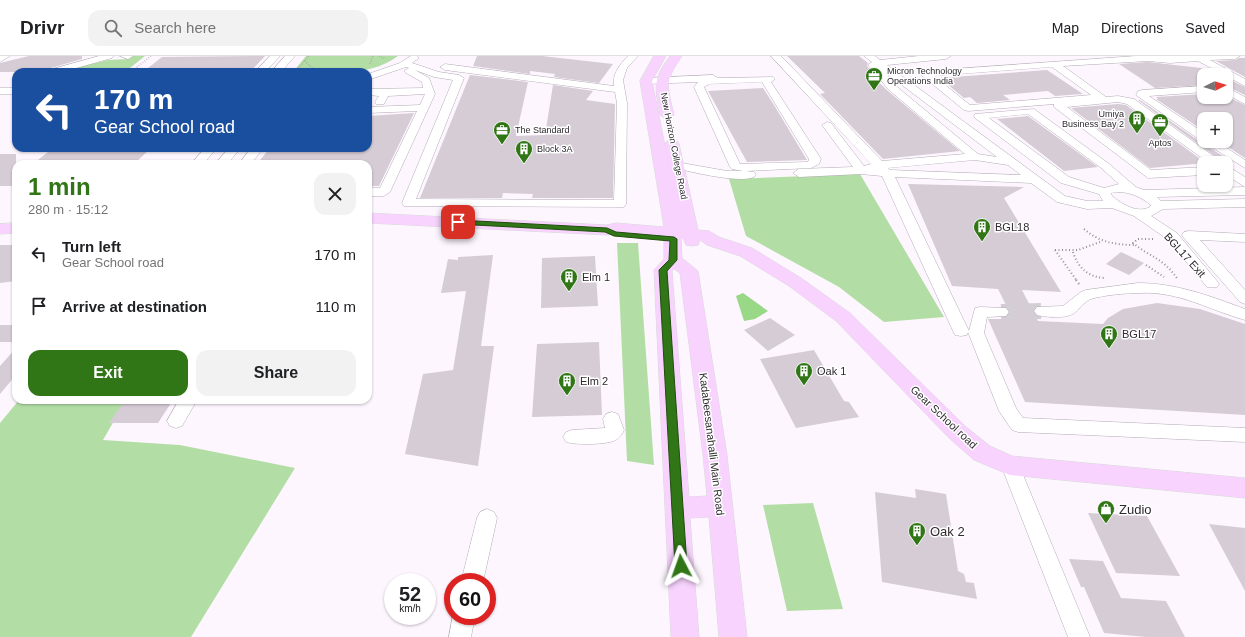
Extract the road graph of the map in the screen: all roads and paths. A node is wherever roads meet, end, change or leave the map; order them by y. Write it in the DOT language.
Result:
graph roads {
  1 [pos="4,56"];
  2 [pos="109,56"];
  3 [pos="151,56"];
  4 [pos="275,56"];
  5 [pos="290,56"];
  6 [pos="309,56"];
  7 [pos="372,56"];
  8 [pos="379,56"];
  9 [pos="417,56"];
  10 [pos="632,56"];
  11 [pos="660,56"];
  12 [pos="676,56"];
  13 [pos="776,56"];
  14 [pos="869,56"];
  15 [pos="946,56"];
  16 [pos="1235,56"];
  17 [pos="1200,58"];
  18 [pos="0,59"];
  19 [pos="388,60"];
  20 [pos="305,61"];
  21 [pos="878,63"];
  22 [pos="1054,64"];
  23 [pos="405,65"];
  24 [pos="370,67"];
  25 [pos="66,68"];
  26 [pos="136,68"];
  27 [pos="264,68"];
  28 [pos="280,68"];
  29 [pos="299,68"];
  30 [pos="312,68"];
  31 [pos="793,74"];
  32 [pos="372,77"];
  33 [pos="459,78"];
  34 [pos="768,78"];
  35 [pos="372,80"];
  36 [pos="661,80"];
  37 [pos="646,81"];
  38 [pos="1245,83"];
  39 [pos="1197,89"];
  40 [pos="430,90"];
  41 [pos="0,91"];
  42 [pos="12,91"];
  43 [pos="372,92"];
  44 [pos="385,92"];
  45 [pos="620,94"];
  46 [pos="1233,94"];
  47 [pos="1245,101"];
  48 [pos="423,108"];
  49 [pos="372,109"];
  50 [pos="831,123"];
  51 [pos="1197,133"];
  52 [pos="1220,148"];
  53 [pos="208,152"];
  54 [pos="232,152"];
  55 [pos="841,156"];
  56 [pos="1207,156"];
  57 [pos="975,157"];
  58 [pos="200,160"];
  59 [pos="224,160"];
  60 [pos="1010,162"];
  61 [pos="1245,165"];
  62 [pos="676,166"];
  63 [pos="884,169"];
  64 [pos="861,170"];
  65 [pos="1197,171"];
  66 [pos="828,172"];
  67 [pos="1160,174"];
  68 [pos="1233,174"];
  69 [pos="1032,179"];
  70 [pos="1245,182"];
  71 [pos="1245,191"];
  72 [pos="372,192"];
  73 [pos="1138,192"];
  74 [pos="1184,193"];
  75 [pos="1108,198"];
  76 [pos="1245,203"];
  77 [pos="1157,208"];
  78 [pos="1138,213"];
  79 [pos="372,218"];
  80 [pos="12,228"];
  81 [pos="0,229"];
  82 [pos="1084,229"];
  83 [pos="699,238"];
  84 [pos="1245,238"];
  85 [pos="1175,241"];
  86 [pos="1100,242"];
  87 [pos="673,244"];
  88 [pos="1136,246"];
  89 [pos="1073,252"];
  90 [pos="1146,265"];
  91 [pos="1108,278"];
  92 [pos="1170,281"];
  93 [pos="1176,284"];
  94 [pos="1212,284"];
  95 [pos="1086,295"];
  96 [pos="1245,299"];
  97 [pos="1042,311"];
  98 [pos="1001,312"];
  99 [pos="1245,315"];
  100 [pos="961,331"];
  101 [pos="186,404"];
  102 [pos="612,419"];
  103 [pos="176,421"];
  104 [pos="1245,435"];
  105 [pos="572,437"];
  106 [pos="1010,466"];
  107 [pos="1245,488"];
  108 [pos="720,506"];
  109 [pos="677,508"];
  110 [pos="486,518"];
  111 [pos="474,573"];
  112 [pos="462,625"];
  113 [pos="460,637"];
  114 [pos="685,637"];
  115 [pos="733,637"];
  116 [pos="1079,637"];
  1 -- 18 [label="street"];
  2 -- 25 [label="street"];
  3 -- 26 [label="path"];
  4 -- 27 [label="street"];
  5 -- 28 [label="street"];
  6 -- 20 [label="path"];
  7 -- 24 [label="path"];
  8 -- 19 [label="path"];
  9 -- 23 [label="street"];
  10 -- 45 [label="street"];
  11 -- 37 [label="main road"];
  12 -- 36 [label="main road, New Horizon College Road"];
  13 -- 31 [label="street"];
  14 -- 21 [label="street"];
  15 -- 21 [label="street"];
  16 -- 17 [label="street"];
  17 -- 22 [label="street"];
  17 -- 38 [label="street"];
  20 -- 29 [label="path"];
  20 -- 30 [label="path"];
  21 -- 57 [label="street"];
  21 -- 60 [label="street"];
  22 -- 22 [label="street"];
  23 -- 32 [label="street"];
  23 -- 33 [label="street"];
  23 -- 35 [label="street"];
  23 -- 40 [label="street"];
  23 -- 45 [label="street"];
  31 -- 34 [label="street"];
  31 -- 50 [label="street"];
  33 -- 45 [label="street"];
  33 -- 45 [label="street"];
  34 -- 34 [label="street"];
  34 -- 36 [label="street"];
  34 -- 66 [label="street"];
  36 -- 37 [label="street"];
  36 -- 62 [label="main road, New Horizon College Road"];
  37 -- 87 [label="main road, New Horizon College Road"];
  39 -- 51 [label="street"];
  40 -- 44 [label="street"];
  40 -- 48 [label="street"];
  41 -- 42 [label="street"];
  43 -- 44 [label="street"];
  44 -- 49 [label="street"];
  46 -- 47 [label="street"];
  48 -- 49 [label="street"];
  48 -- 72 [label="street"];
  50 -- 55 [label="street"];
  50 -- 63 [label="street"];
  50 -- 64 [label="street"];
  52 -- 61 [label="street"];
  53 -- 58 [label="street"];
  54 -- 59 [label="street"];
  56 -- 67 [label="street"];
  57 -- 60 [label="street"];
  57 -- 63 [label="street"];
  60 -- 69 [label="street"];
  62 -- 66 [label="street"];
  62 -- 83 [label="main road, New Horizon College Road"];
  63 -- 64 [label="street"];
  63 -- 69 [label="street"];
  63 -- 100 [label="street"];
  64 -- 66 [label="street"];
  65 -- 67 [label="street"];
  67 -- 74 [label="street"];
  68 -- 70 [label="street"];
  69 -- 75 [label="street"];
  71 -- 74 [label="street"];
  73 -- 74 [label="street"];
  73 -- 75 [label="street"];
  73 -- 75 [label="street"];
  73 -- 77 [label="street"];
  75 -- 78 [label="street"];
  76 -- 77 [label="street"];
  77 -- 78 [label="street"];
  78 -- 85 [label="street, BGL17 Exit"];
  79 -- 87 [label="main road, Gear School road"];
  80 -- 81 [label="main road"];
  82 -- 86 [label="path"];
  83 -- 87 [label="main road, Gear School road"];
  83 -- 106 [label="main road, Gear School road"];
  84 -- 96 [label="street"];
  85 -- 88 [label="path"];
  85 -- 94 [label="street, BGL17 Exit"];
  86 -- 88 [label="path"];
  86 -- 89 [label="path"];
  87 -- 108 [label="main road, Kadabeesanahalli Main Road"];
  87 -- 109 [label="main road"];
  88 -- 93 [label="path"];
  89 -- 91 [label="path"];
  89 -- 95 [label="path"];
  90 -- 92 [label="path"];
  95 -- 97 [label="street"];
  95 -- 99 [label="street"];
  98 -- 104 [label="street"];
  101 -- 103 [label="street"];
  102 -- 105 [label="street"];
  106 -- 107 [label="main road, Gear School road"];
  106 -- 116 [label="street"];
  108 -- 109 [label="main road"];
  108 -- 115 [label="main road, Kadabeesanahalli Main Road"];
  109 -- 114 [label="main road"];
  110 -- 111 [label="street"];
  112 -- 113 [label="street"];
}
